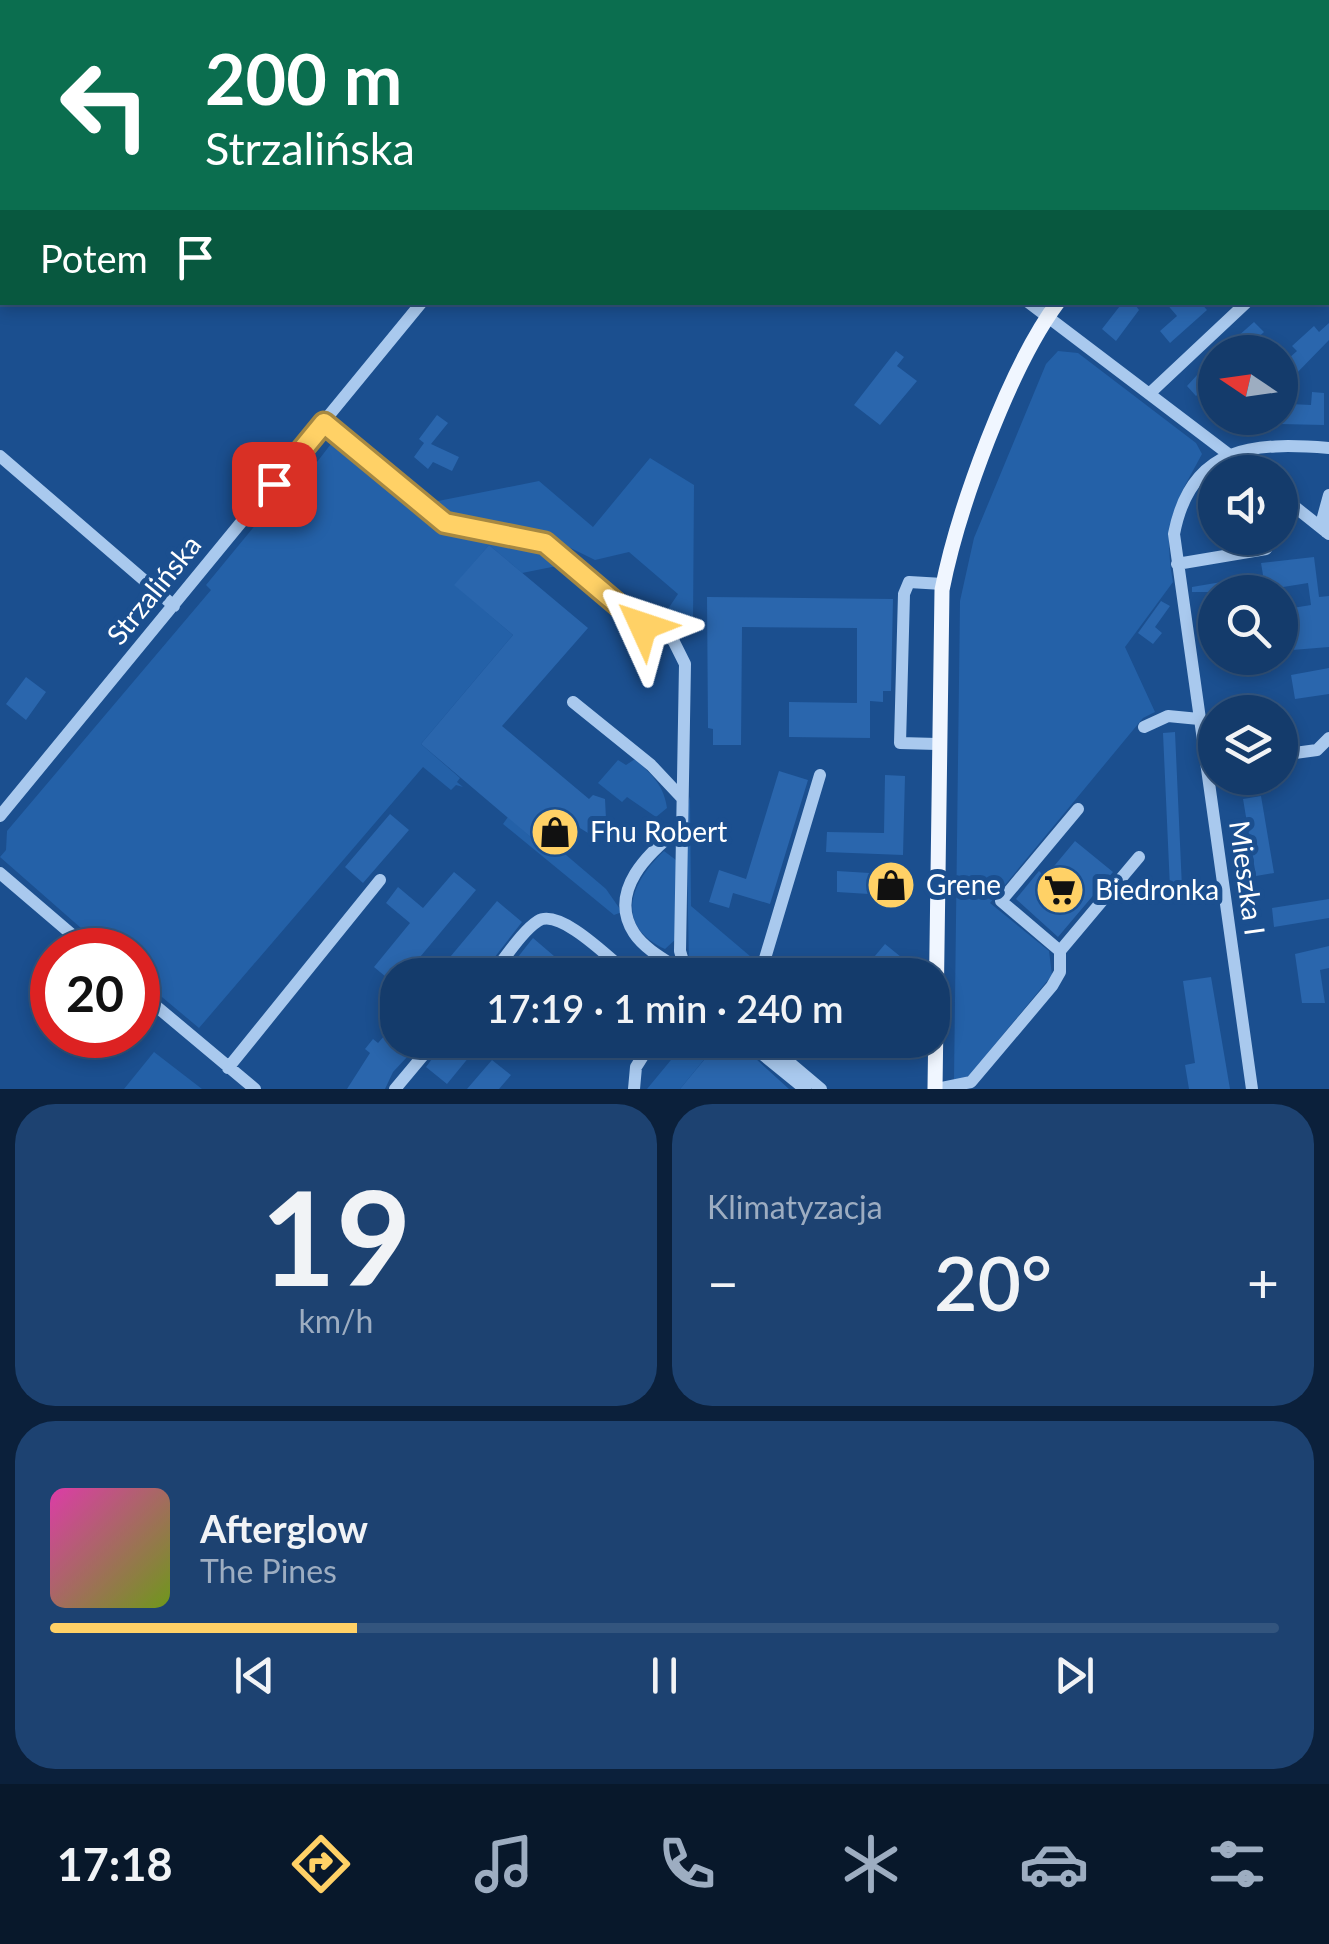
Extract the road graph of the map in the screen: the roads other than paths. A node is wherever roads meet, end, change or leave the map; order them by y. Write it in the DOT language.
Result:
graph roads {
  1 [pos="420,305"];
  2 [pos="1031,305"];
  3 [pos="1056,305"];
  4 [pos="1243,305"];
  5 [pos="1046,318"];
  6 [pos="1148,394"];
  7 [pos="324,423"];
  8 [pos="1329,448"];
  9 [pos="1227,455"];
  10 [pos="0,456"];
  11 [pos="1198,485"];
  12 [pos="1329,495"];
  13 [pos="1298,509"];
  14 [pos="1328,533"];
  15 [pos="1230,555"];
  16 [pos="1177,564"];
  17 [pos="943,584"];
  18 [pos="174,606"];
  19 [pos="572,702"];
  20 [pos="1198,712"];
  21 [pos="1198,719"];
  22 [pos="1144,726"];
  23 [pos="1329,738"];
  24 [pos="937,744"];
  25 [pos="1298,753"];
  26 [pos="820,775"];
  27 [pos="1214,795"];
  28 [pos="682,798"];
  29 [pos="1078,809"];
  30 [pos="0,816"];
  31 [pos="680,828"];
  32 [pos="1139,858"];
  33 [pos="0,873"];
  34 [pos="380,880"];
  35 [pos="64,928"];
  36 [pos="1060,951"];
  37 [pos="505,958"];
  38 [pos="609,958"];
  39 [pos="665,958"];
  40 [pos="682,958"];
  41 [pos="765,958"];
  42 [pos="160,1010"];
  43 [pos="421,1058"];
  44 [pos="642,1058"];
  45 [pos="766,1058"];
  46 [pos="787,1058"];
  47 [pos="228,1068"];
  48 [pos="255,1089"];
  49 [pos="395,1089"];
  50 [pos="634,1089"];
  51 [pos="804,1089"];
  52 [pos="820,1089"];
  53 [pos="936,1089"];
  54 [pos="1252,1089"];
  1 -- 7 [label="street, Strzalińska"];
  2 -- 5 [label="street"];
  3 -- 5 [label="main road"];
  4 -- 6 [label="street"];
  5 -- 6 [label="street"];
  5 -- 17 [label="main road"];
  6 -- 9 [label="street"];
  7 -- 18 [label="street, Strzalińska"];
  7 -- 28 [label="street"];
  8 -- 9 [label="street"];
  10 -- 18 [label="street"];
  11 -- 16 [label="street, Mieszka I"];
  12 -- 14 [label="street"];
  13 -- 14 [label="street"];
  15 -- 16 [label="street"];
  16 -- 20 [label="street, Mieszka I"];
  17 -- 24 [label="main road"];
  17 -- 24 [label="street"];
  18 -- 30 [label="street, Strzalińska"];
  19 -- 28 [label="street"];
  21 -- 22 [label="street"];
  23 -- 25 [label="street"];
  24 -- 53 [label="main road"];
  26 -- 41 [label="street"];
  27 -- 54 [label="street, Mieszka I"];
  28 -- 31 [label="street"];
  29 -- 36 [label="street"];
  31 -- 39 [label="street"];
  31 -- 40 [label="street"];
  32 -- 36 [label="street"];
  33 -- 35 [label="street"];
  34 -- 47 [label="street"];
  36 -- 53 [label="street"];
  37 -- 38 [label="street"];
  42 -- 47 [label="street"];
  43 -- 49 [label="street"];
  44 -- 50 [label="street"];
  45 -- 51 [label="street"];
  46 -- 52 [label="street"];
  47 -- 48 [label="street"];
}
